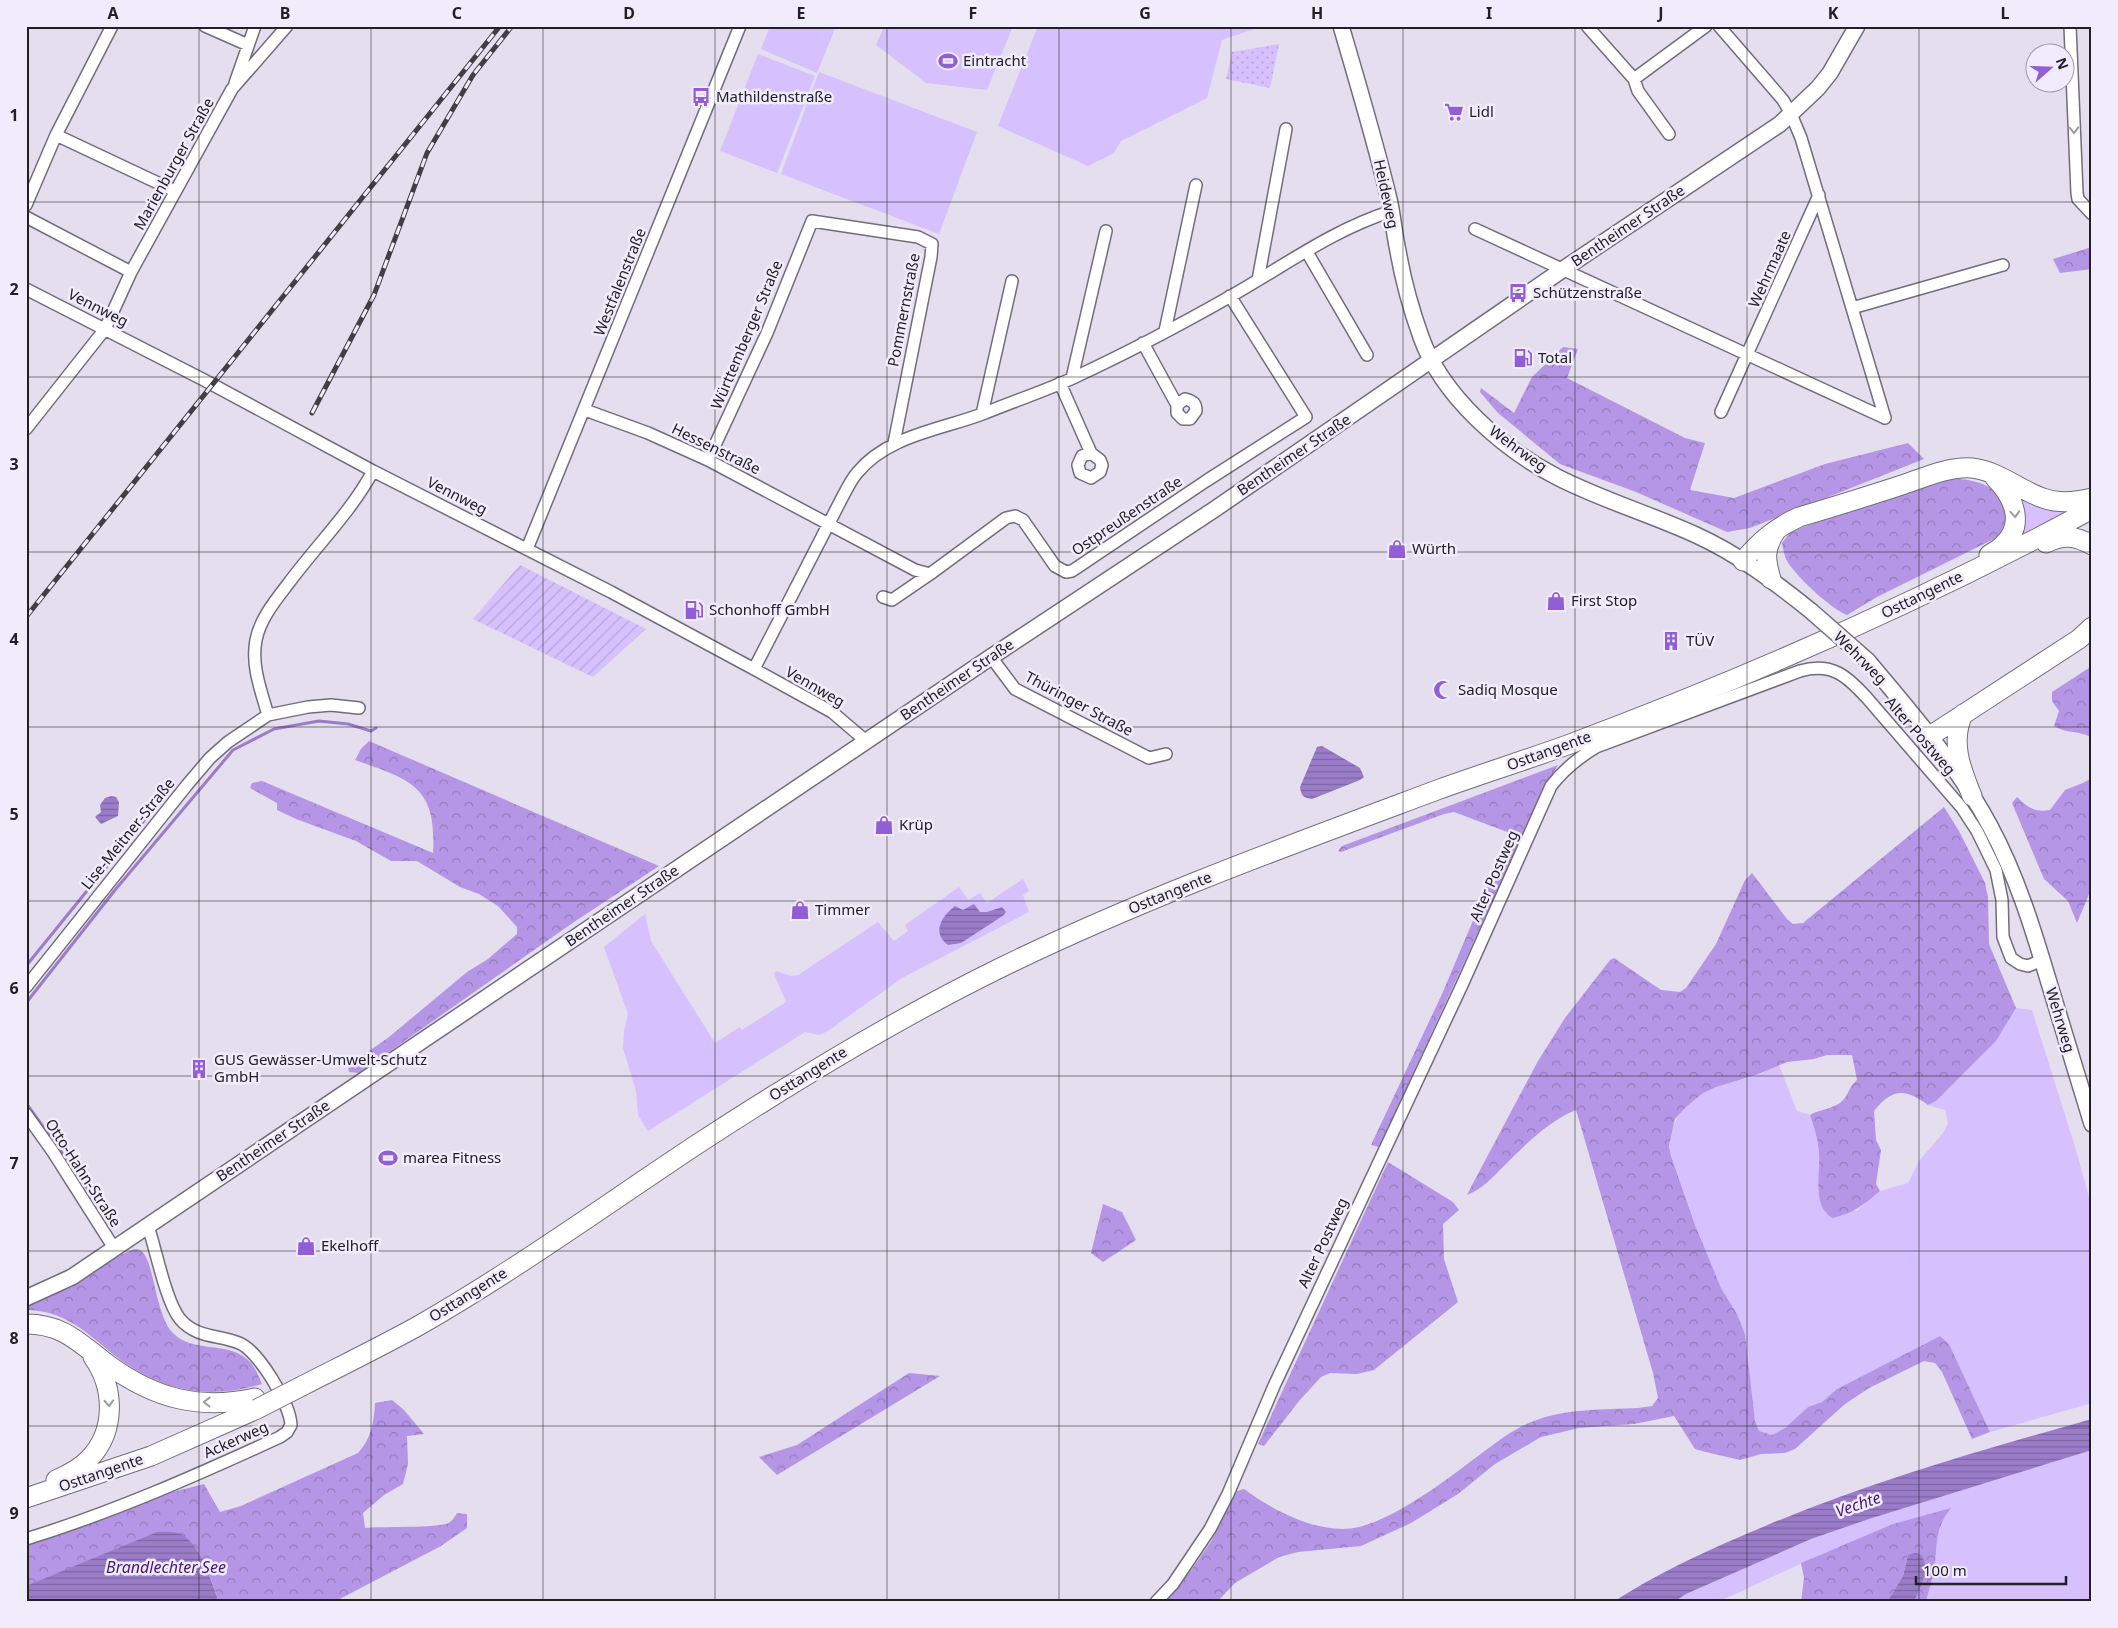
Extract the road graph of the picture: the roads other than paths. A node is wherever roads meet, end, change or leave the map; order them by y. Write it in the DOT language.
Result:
graph roads {
  1 [pos="112,26"];
  2 [pos="205,26"];
  3 [pos="255,26"];
  4 [pos="287,26"];
  5 [pos="740,26"];
  6 [pos="1341,26"];
  7 [pos="1587,26"];
  8 [pos="1706,26"];
  9 [pos="1719,26"];
  10 [pos="1857,26"];
  11 [pos="2070,26"];
  12 [pos="248,44"];
  13 [pos="1634,80"];
  14 [pos="232,90"];
  15 [pos="1791,114"];
  16 [pos="1286,129"];
  17 [pos="1669,134"];
  18 [pos="56,135"];
  19 [pos="1196,185"];
  20 [pos="175,191"];
  21 [pos="1819,195"];
  22 [pos="26,206"];
  23 [pos="1392,211"];
  24 [pos="2092,214"];
  25 [pos="26,217"];
  26 [pos="812,221"];
  27 [pos="1475,229"];
  28 [pos="1106,231"];
  29 [pos="1307,252"];
  30 [pos="2003,265"];
  31 [pos="1562,270"];
  32 [pos="131,272"];
  33 [pos="1258,280"];
  34 [pos="1012,281"];
  35 [pos="26,289"];
  36 [pos="1230,296"];
  37 [pos="1852,308"];
  38 [pos="105,328"];
  39 [pos="1165,331"];
  40 [pos="1144,343"];
  41 [pos="1367,354"];
  42 [pos="1748,355"];
  43 [pos="1432,362"];
  44 [pos="1072,378"];
  45 [pos="1060,383"];
  46 [pos="1177,405"];
  47 [pos="585,410"];
  48 [pos="1721,412"];
  49 [pos="982,414"];
  50 [pos="26,429"];
  51 [pos="894,443"];
  52 [pos="1090,453"];
  53 [pos="708,460"];
  54 [pos="373,471"];
  55 [pos="1991,473"];
  56 [pos="2092,498"];
  57 [pos="2092,509"];
  58 [pos="829,524"];
  59 [pos="1780,526"];
  60 [pos="2092,545"];
  61 [pos="527,549"];
  62 [pos="1743,561"];
  63 [pos="1991,562"];
  64 [pos="930,574"];
  65 [pos="1771,579"];
  66 [pos="1954,579"];
  67 [pos="883,598"];
  68 [pos="2092,628"];
  69 [pos="991,657"];
  70 [pos="754,669"];
  71 [pos="359,708"];
  72 [pos="1963,714"];
  73 [pos="268,715"];
  74 [pos="1930,736"];
  75 [pos="866,741"];
  76 [pos="1166,754"];
  77 [pos="1972,796"];
  78 [pos="2042,960"];
  79 [pos="26,987"];
  80 [pos="26,1114"];
  81 [pos="2092,1124"];
  82 [pos="148,1226"];
  83 [pos="114,1248"];
  84 [pos="29,1297"];
  85 [pos="26,1324"];
  86 [pos="83,1344"];
  87 [pos="256,1404"];
  88 [pos="26,1496"];
  89 [pos="26,1539"];
  90 [pos="1156,1602"];
  1 -- 18 [label="street"];
  2 -- 12 [label="street"];
  3 -- 12 [label="street"];
  4 -- 14 [label="street, Marienburger Straße"];
  5 -- 47 [label="street, Westfalenstraße"];
  6 -- 23 [label="street, Heideweg"];
  7 -- 13 [label="street"];
  8 -- 13 [label="street"];
  9 -- 15 [label="street"];
  10 -- 15 [label="street, Bentheimer Straße"];
  11 -- 24 [label="street, one-way"];
  12 -- 14 [label="street"];
  13 -- 17 [label="street"];
  14 -- 20 [label="street, Marienburger Straße"];
  15 -- 21 [label="street"];
  15 -- 31 [label="street, Bentheimer Straße"];
  16 -- 33 [label="street"];
  18 -- 20 [label="street"];
  18 -- 22 [label="street"];
  19 -- 39 [label="street"];
  20 -- 32 [label="street, Marienburger Straße"];
  21 -- 37 [label="street"];
  21 -- 42 [label="street, Wehrmaate"];
  23 -- 29 [label="street"];
  23 -- 43 [label="street, Heideweg"];
  25 -- 32 [label="street"];
  26 -- 51 [label="street, Pommernstraße"];
  26 -- 53 [label="street, Württemberger Straße"];
  27 -- 31 [label="street"];
  28 -- 44 [label="street"];
  29 -- 33 [label="street"];
  29 -- 41 [label="street"];
  30 -- 37 [label="street"];
  31 -- 42 [label="street"];
  31 -- 43 [label="street, Bentheimer Straße"];
  32 -- 38 [label="street, Marienburger Straße"];
  33 -- 36 [label="street"];
  34 -- 49 [label="street"];
  35 -- 38 [label="street, Vennweg"];
  36 -- 39 [label="street"];
  36 -- 64 [label="street, Ostpreußenstraße"];
  37 -- 42 [label="street"];
  38 -- 50 [label="street, Marienburger Straße"];
  38 -- 54 [label="street, Vennweg"];
  39 -- 40 [label="street"];
  40 -- 44 [label="street"];
  40 -- 46 [label="street"];
  42 -- 48 [label="street, Wehrmaate"];
  43 -- 62 [label="street, Wehrweg"];
  43 -- 69 [label="street, Bentheimer Straße"];
  44 -- 45 [label="street"];
  45 -- 49 [label="street"];
  45 -- 52 [label="street"];
  47 -- 53 [label="street, Hessenstraße"];
  47 -- 61 [label="street, Westfalenstraße"];
  49 -- 51 [label="street"];
  51 -- 58 [label="street"];
  53 -- 58 [label="street, Hessenstraße"];
  54 -- 61 [label="street, Vennweg"];
  54 -- 73 [label="street"];
  55 -- 56 [label="main road"];
  55 -- 59 [label="main road"];
  55 -- 66 [label="main road, one-way"];
  57 -- 63 [label="main road, Osttangente"];
  58 -- 64 [label="street"];
  58 -- 70 [label="street"];
  59 -- 62 [label="main road"];
  59 -- 65 [label="main road"];
  60 -- 63 [label="main road"];
  61 -- 70 [label="street, Vennweg"];
  62 -- 65 [label="street, Wehrweg"];
  63 -- 66 [label="main road, Osttangente"];
  64 -- 67 [label="street"];
  65 -- 74 [label="street, Wehrweg, bridge"];
  66 -- 87 [label="main road, Osttangente, bridge"];
  68 -- 72 [label="main road"];
  69 -- 75 [label="street, Bentheimer Straße"];
  69 -- 76 [label="street, Thüringer Straße"];
  70 -- 75 [label="street, Vennweg"];
  71 -- 73 [label="street, Lise-Meitner-Straße"];
  72 -- 74 [label="main road"];
  72 -- 77 [label="main road"];
  73 -- 79 [label="street, Lise-Meitner-Straße"];
  74 -- 77 [label="street, Wehrweg"];
  75 -- 82 [label="street, Bentheimer Straße"];
  77 -- 78 [label="street, Wehrweg"];
  78 -- 81 [label="street, Wehrweg"];
  78 -- 90 [label="street, Alter Postweg"];
  80 -- 83 [label="street, Otto-Hahn-Straße"];
  82 -- 83 [label="street, Bentheimer Straße"];
  82 -- 89 [label="street, Ackerweg"];
  83 -- 84 [label="street, Bentheimer Straße"];
  85 -- 86 [label="main road"];
  87 -- 86 [label="main road, one-way"];
  86 -- 88 [label="main road, one-way"];
  87 -- 88 [label="main road, Osttangente"];
}
